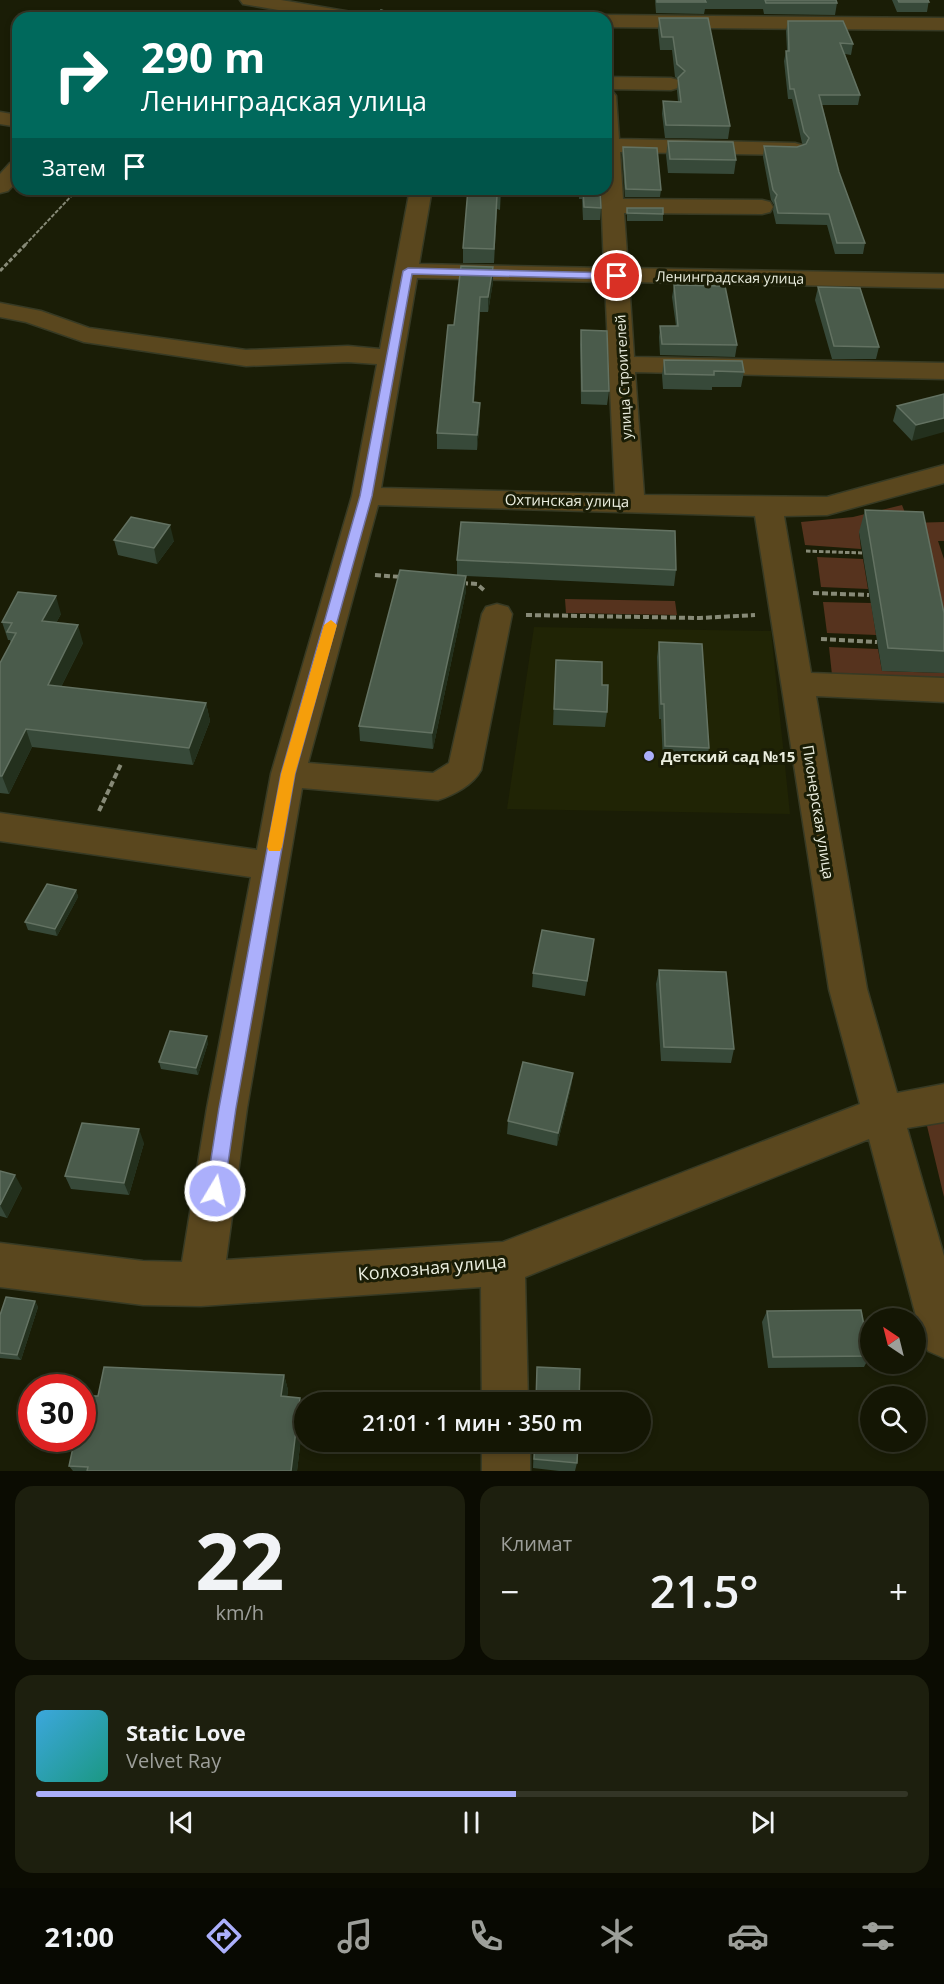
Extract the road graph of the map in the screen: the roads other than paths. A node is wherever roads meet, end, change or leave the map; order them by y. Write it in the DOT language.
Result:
graph roads {
  1 [pos="249,0"];
  2 [pos="273,1"];
  3 [pos="327,12"];
  4 [pos="612,21"];
  5 [pos="944,24"];
  6 [pos="612,84"];
  7 [pos="671,84"];
  8 [pos="612,145"];
  9 [pos="795,149"];
  10 [pos="12,174"];
  11 [pos="0,186"];
  12 [pos="612,194"];
  13 [pos="420,195"];
  14 [pos="613,206"];
  15 [pos="762,207"];
  16 [pos="408,271"];
  17 [pos="617,276"];
  18 [pos="944,281"];
  19 [pos="0,310"];
  20 [pos="392,358"];
  21 [pos="622,364"];
  22 [pos="944,371"];
  23 [pos="944,474"];
  24 [pos="366,496"];
  25 [pos="630,502"];
  26 [pos="768,507"];
  27 [pos="497,614"];
  28 [pos="798,684"];
  29 [pos="944,690"];
  30 [pos="288,774"];
  31 [pos="0,827"];
  32 [pos="271,866"];
  33 [pos="944,1103"];
  34 [pos="883,1114"];
  35 [pos="503,1264"];
  36 [pos="0,1265"];
  37 [pos="201,1284"];
  38 [pos="944,1335"];
  39 [pos="505,1392"];
  40 [pos="506,1452"];
  41 [pos="506,1471"];
  1 -- 2 [label="street"];
  2 -- 3 [label="street"];
  4 -- 5 [label="street"];
  6 -- 7 [label="street"];
  8 -- 9 [label="street"];
  10 -- 11 [label="street"];
  12 -- 14 [label="street, улица Строителей"];
  13 -- 16 [label="street"];
  14 -- 15 [label="street"];
  14 -- 17 [label="street, улица Строителей"];
  16 -- 17 [label="street, Ленинградская улица"];
  16 -- 20 [label="street"];
  17 -- 18 [label="street, Ленинградская улица"];
  17 -- 21 [label="street, улица Строителей"];
  19 -- 20 [label="street"];
  20 -- 24 [label="street"];
  21 -- 22 [label="street"];
  21 -- 25 [label="street, улица Строителей"];
  23 -- 26 [label="street, Охтинская улица"];
  24 -- 25 [label="street, Охтинская улица"];
  24 -- 30 [label="street"];
  25 -- 26 [label="street, Охтинская улица"];
  26 -- 28 [label="street, Пионерская улица"];
  27 -- 30 [label="street"];
  28 -- 29 [label="street"];
  28 -- 34 [label="street, Пионерская улица"];
  30 -- 32 [label="street"];
  31 -- 32 [label="street"];
  32 -- 37 [label="street"];
  33 -- 34 [label="street, Колхозная улица"];
  34 -- 35 [label="street, Колхозная улица"];
  34 -- 38 [label="street, Пионерская улица"];
  35 -- 37 [label="street, Колхозная улица"];
  35 -- 39 [label="street"];
  36 -- 37 [label="street, Колхозная улица"];
  40 -- 41 [label="street"];
}
